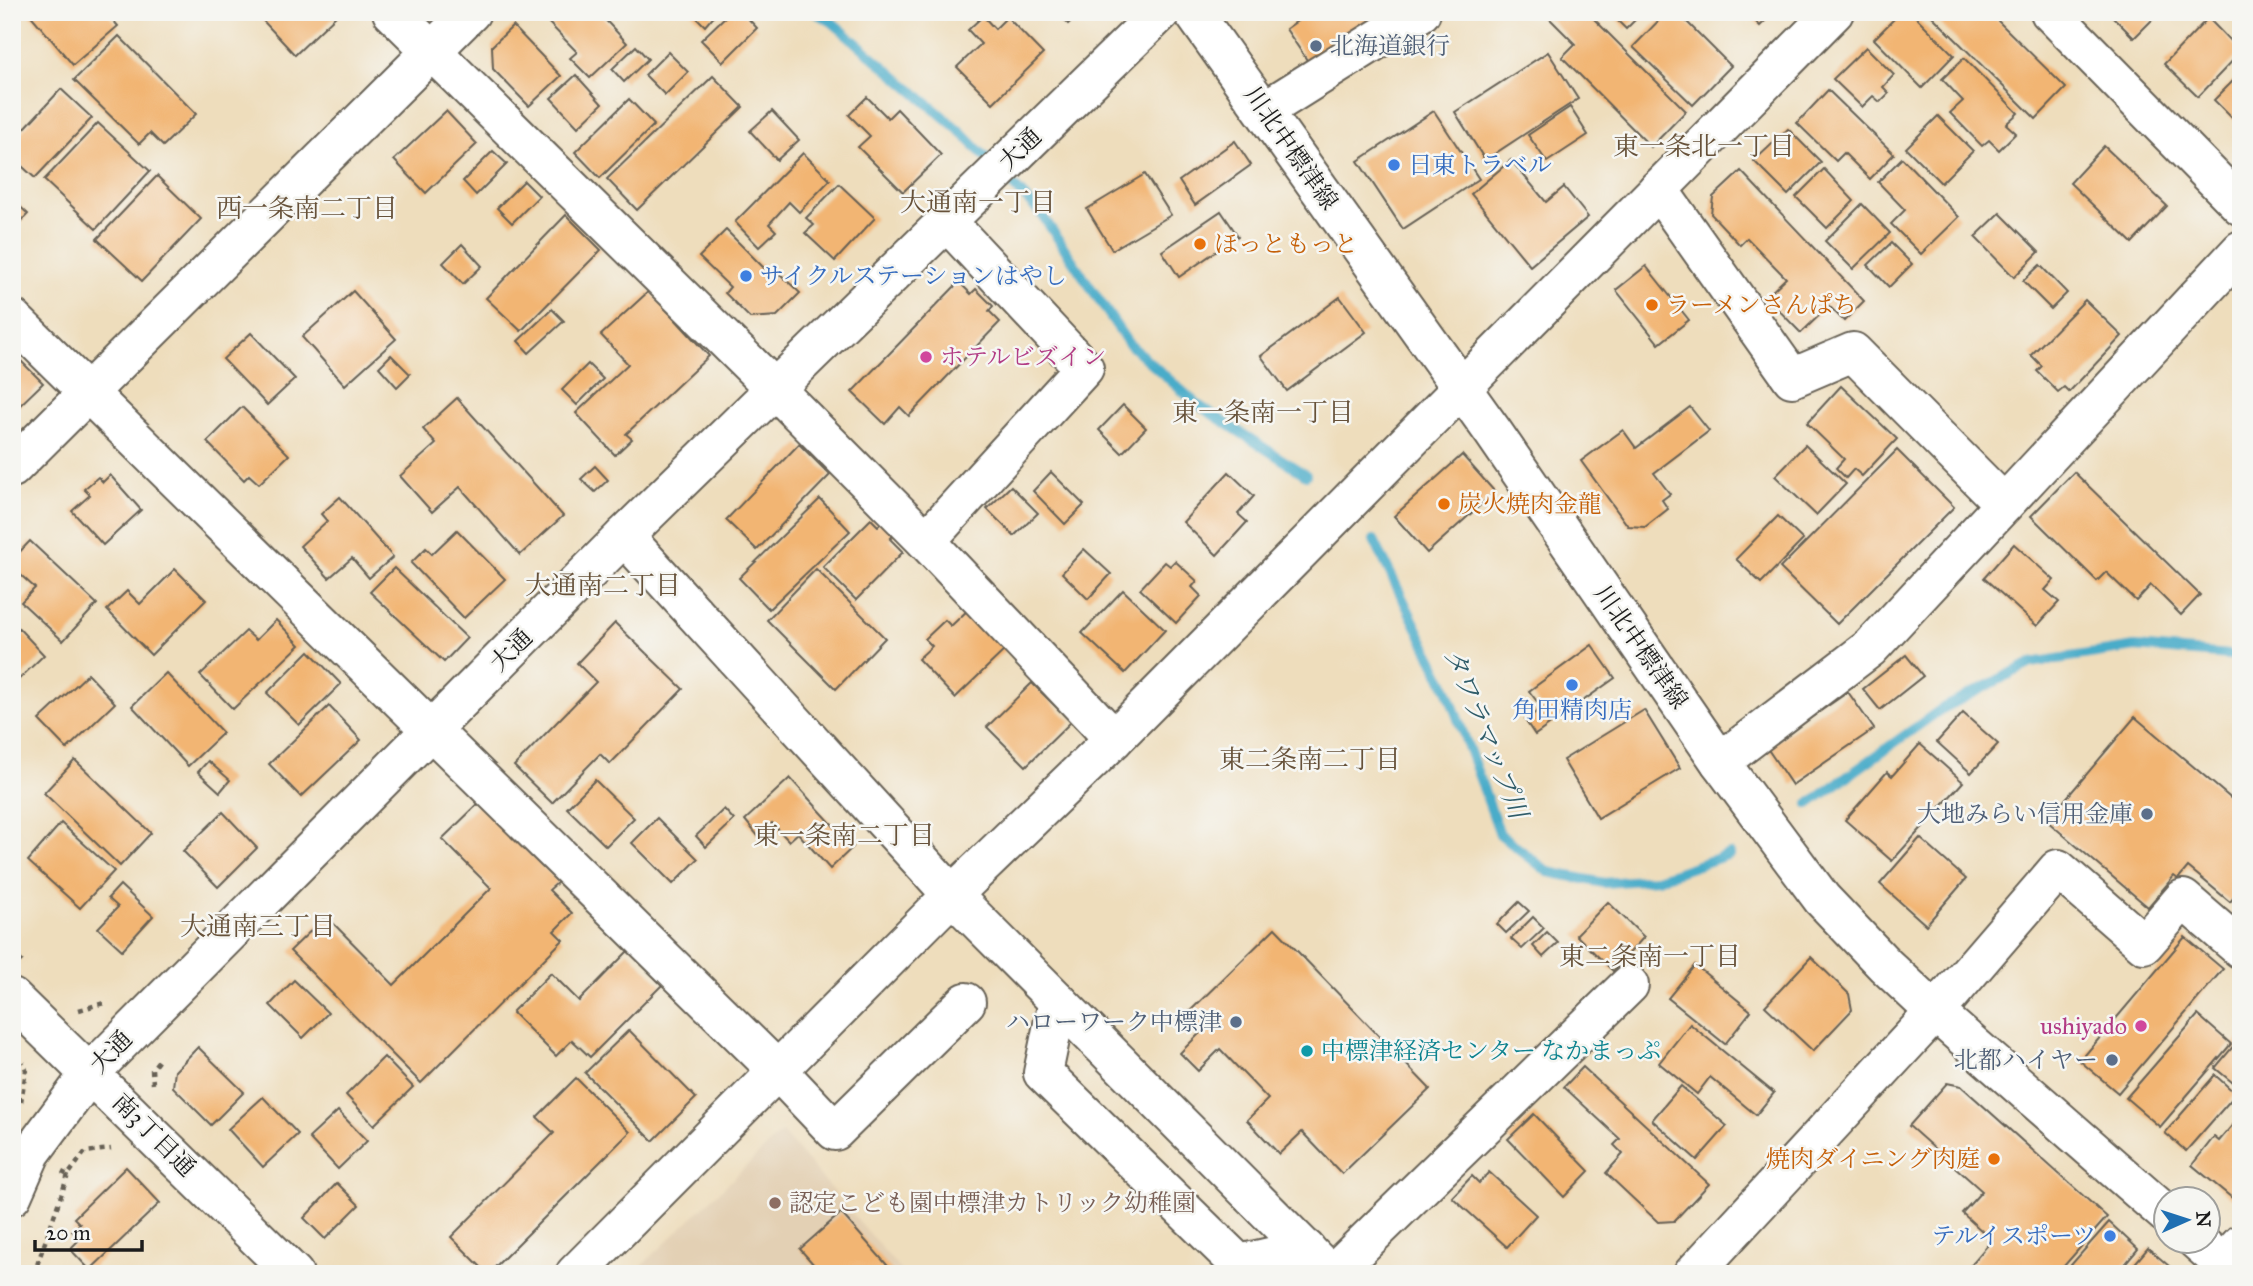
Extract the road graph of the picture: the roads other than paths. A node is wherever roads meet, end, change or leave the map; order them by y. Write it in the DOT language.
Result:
graph roads {
  1 [pos="392,12"];
  2 [pos="471,12"];
  3 [pos="1161,12"];
  4 [pos="1193,12"];
  5 [pos="1421,12"];
  6 [pos="1834,12"];
  7 [pos="2050,12"];
  8 [pos="432,52"];
  9 [pos="1265,110"];
  10 [pos="1658,190"];
  11 [pos="2241,206"];
  12 [pos="946,221"];
  13 [pos="2241,250"];
  14 [pos="12,318"];
  15 [pos="1461,387"];
  16 [pos="774,388"];
  17 [pos="89,392"];
  18 [pos="12,468"];
  19 [pos="2004,504"];
  20 [pos="624,536"];
  21 [pos="926,541"];
  22 [pos="432,729"];
  23 [pos="1114,738"];
  24 [pos="1720,762"];
  25 [pos="952,895"];
  26 [pos="2241,949"];
  27 [pos="1629,985"];
  28 [pos="12,998"];
  29 [pos="1058,1001"];
  30 [pos="966,1002"];
  31 [pos="1935,1012"];
  32 [pos="778,1071"];
  33 [pos="90,1072"];
  34 [pos="12,1196"];
  35 [pos="2152,1203"];
  36 [pos="1323,1266"];
  37 [pos="294,1274"];
  38 [pos="575,1274"];
  39 [pos="1693,1274"];
  1 -- 8 [label="street"];
  2 -- 8 [label="street"];
  3 -- 12 [label="street, 大通"];
  4 -- 9 [label="street, 川北中標津線"];
  5 -- 9 [label="street"];
  6 -- 10 [label="street"];
  7 -- 11 [label="street"];
  8 -- 16 [label="street"];
  8 -- 17 [label="street"];
  9 -- 15 [label="street, 川北中標津線"];
  10 -- 15 [label="street"];
  10 -- 19 [label="street"];
  12 -- 16 [label="street, 大通"];
  12 -- 21 [label="street"];
  13 -- 19 [label="street"];
  14 -- 17 [label="street"];
  15 -- 23 [label="street"];
  15 -- 24 [label="street, 川北中標津線"];
  16 -- 20 [label="street, 大通"];
  16 -- 21 [label="street"];
  17 -- 18 [label="street"];
  17 -- 22 [label="street"];
  19 -- 24 [label="street"];
  20 -- 22 [label="street, 大通"];
  20 -- 25 [label="street"];
  21 -- 23 [label="street"];
  22 -- 32 [label="street"];
  22 -- 33 [label="street, 大通"];
  23 -- 25 [label="street"];
  24 -- 31 [label="street, 川北中標津線"];
  25 -- 29 [label="street"];
  25 -- 32 [label="street"];
  26 -- 31 [label="street"];
  27 -- 36 [label="street"];
  28 -- 33 [label="street, 南3丁目通"];
  29 -- 36 [label="street"];
  29 -- 36 [label="street"];
  30 -- 32 [label="street"];
  31 -- 35 [label="street, 川北中標津線"];
  31 -- 39 [label="street"];
  32 -- 38 [label="street"];
  33 -- 34 [label="street, 大通"];
  33 -- 37 [label="street, 南3丁目通"];
}
